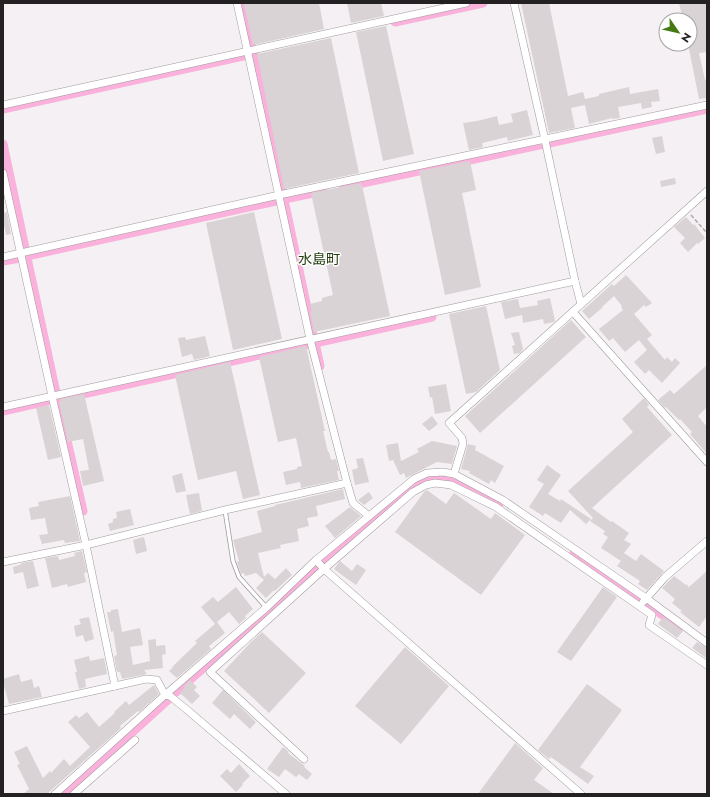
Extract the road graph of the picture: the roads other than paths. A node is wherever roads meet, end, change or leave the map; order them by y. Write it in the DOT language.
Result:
graph roads {
  1 [pos="237,3"];
  2 [pos="466,3"];
  3 [pos="514,3"];
  4 [pos="247,51"];
  5 [pos="3,105"];
  6 [pos="707,106"];
  7 [pos="545,140"];
  8 [pos="3,173"];
  9 [pos="707,191"];
  10 [pos="279,195"];
  11 [pos="20,254"];
  12 [pos="3,257"];
  13 [pos="574,281"];
  14 [pos="581,304"];
  15 [pos="573,312"];
  16 [pos="310,339"];
  17 [pos="52,396"];
  18 [pos="3,407"];
  19 [pos="707,462"];
  20 [pos="443,472"];
  21 [pos="454,474"];
  22 [pos="435,479"];
  23 [pos="347,483"];
  24 [pos="225,510"];
  25 [pos="369,516"];
  26 [pos="707,542"];
  27 [pos="86,545"];
  28 [pos="316,560"];
  29 [pos="3,562"];
  30 [pos="324,568"];
  31 [pos="643,602"];
  32 [pos="267,607"];
  33 [pos="707,643"];
  34 [pos="707,665"];
  35 [pos="115,686"];
  36 [pos="165,695"];
  37 [pos="3,711"];
  38 [pos="135,740"];
  39 [pos="304,758"];
  40 [pos="55,794"];
  41 [pos="74,794"];
  42 [pos="286,794"];
  43 [pos="581,794"];
  1 -- 4 [label="street"];
  2 -- 4 [label="street"];
  3 -- 7 [label="street"];
  4 -- 5 [label="street"];
  4 -- 10 [label="street"];
  6 -- 7 [label="street"];
  7 -- 10 [label="street"];
  7 -- 13 [label="street"];
  8 -- 11 [label="street"];
  9 -- 14 [label="street"];
  10 -- 11 [label="street"];
  10 -- 16 [label="street"];
  11 -- 12 [label="street"];
  11 -- 17 [label="street"];
  13 -- 14 [label="street"];
  13 -- 16 [label="street"];
  14 -- 15 [label="street"];
  15 -- 19 [label="street"];
  15 -- 21 [label="street"];
  16 -- 17 [label="street"];
  16 -- 23 [label="street"];
  17 -- 18 [label="street"];
  17 -- 27 [label="street"];
  20 -- 21 [label="street"];
  20 -- 22 [label="street"];
  20 -- 25 [label="street"];
  21 -- 31 [label="street"];
  22 -- 30 [label="street"];
  22 -- 31 [label="street"];
  23 -- 24 [label="street"];
  23 -- 25 [label="street"];
  24 -- 27 [label="street"];
  24 -- 32 [label="lane"];
  25 -- 28 [label="street"];
  26 -- 31 [label="street"];
  27 -- 29 [label="street"];
  27 -- 35 [label="street"];
  28 -- 30 [label="street"];
  28 -- 32 [label="street"];
  30 -- 39 [label="street"];
  30 -- 43 [label="street"];
  31 -- 33 [label="street"];
  31 -- 34 [label="street"];
  32 -- 36 [label="street"];
  35 -- 36 [label="street"];
  35 -- 37 [label="street"];
  36 -- 40 [label="street"];
  36 -- 42 [label="street"];
  38 -- 41 [label="street"];
}
